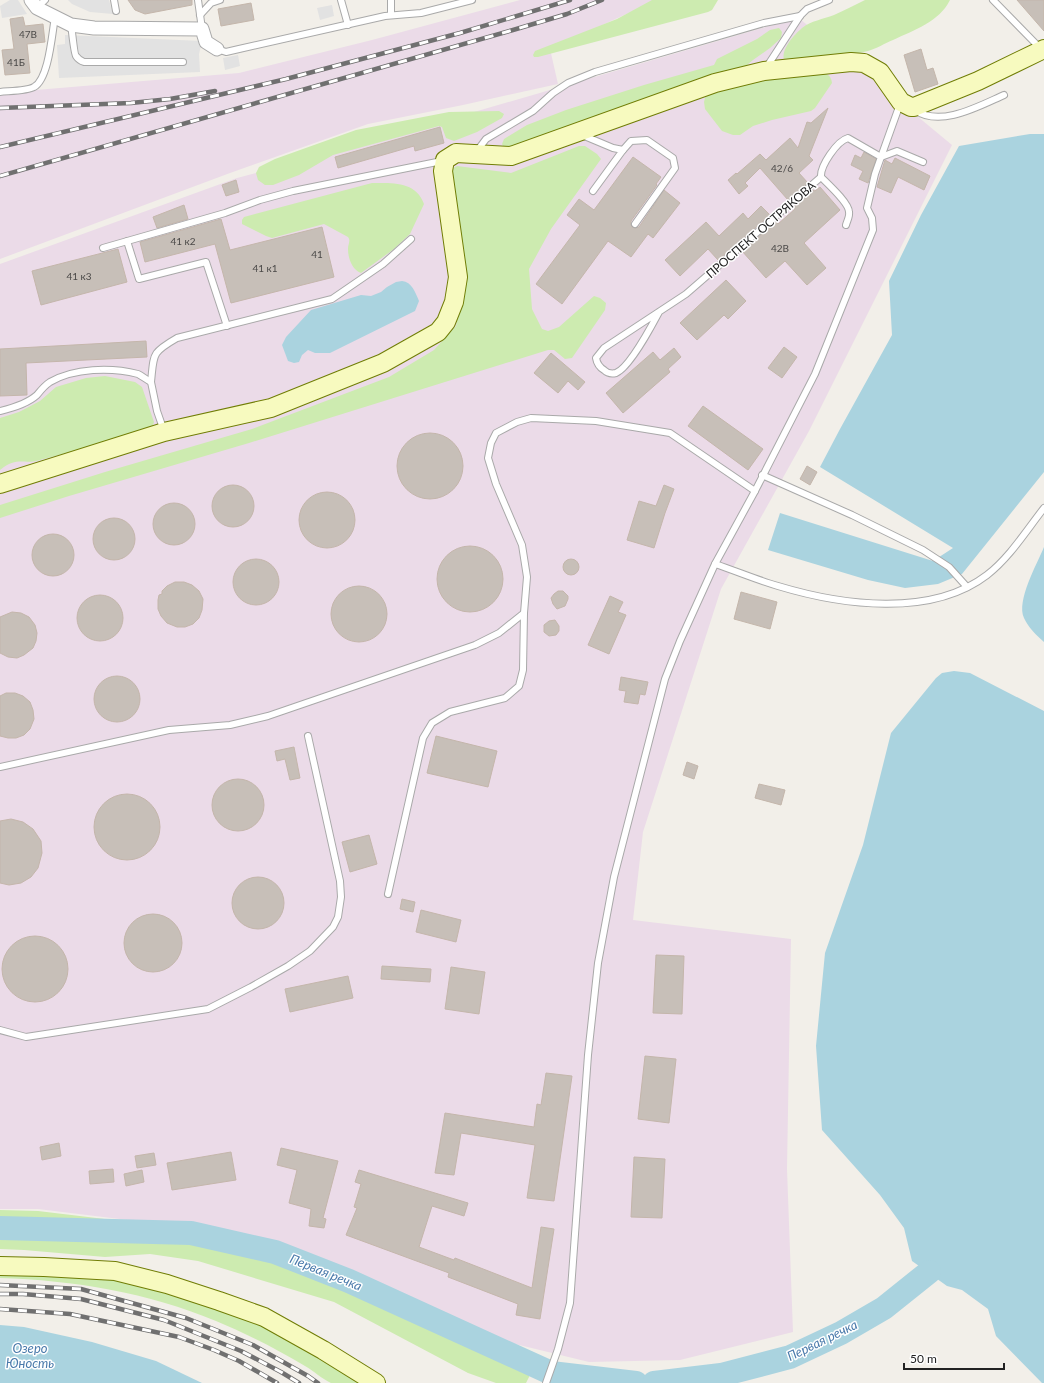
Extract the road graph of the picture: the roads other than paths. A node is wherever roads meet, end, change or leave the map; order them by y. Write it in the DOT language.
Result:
graph roads {
  1 [pos="114,0"];
  2 [pos="198,0"];
  3 [pos="220,0"];
  4 [pos="341,0"];
  5 [pos="391,0"];
  6 [pos="472,0"];
  7 [pos="829,0"];
  8 [pos="993,0"];
  9 [pos="38,2"];
  10 [pos="116,11"];
  11 [pos="391,14"];
  12 [pos="200,15"];
  13 [pos="800,16"];
  14 [pos="55,17"];
  15 [pos="71,25"];
  16 [pos="348,25"];
  17 [pos="202,29"];
  18 [pos="217,49"];
  19 [pos="1043,50"];
  20 [pos="183,62"];
  21 [pos="764,71"];
  22 [pos="0,92"];
  23 [pos="1004,95"];
  24 [pos="906,104"];
  25 [pos="577,133"];
  26 [pos="623,150"];
  27 [pos="476,154"];
  28 [pos="881,157"];
  29 [pos="445,160"];
  30 [pos="923,162"];
  31 [pos="821,177"];
  32 [pos="593,191"];
  33 [pos="634,224"];
  34 [pos="846,225"];
  35 [pos="410,239"];
  36 [pos="127,241"];
  37 [pos="103,248"];
  38 [pos="659,312"];
  39 [pos="227,326"];
  40 [pos="151,382"];
  41 [pos="0,411"];
  42 [pos="164,432"];
  43 [pos="762,476"];
  44 [pos="0,484"];
  45 [pos="755,491"];
  46 [pos="1044,508"];
  47 [pos="715,564"];
  48 [pos="967,587"];
  49 [pos="524,613"];
  50 [pos="308,736"];
  51 [pos="0,767"];
  52 [pos="388,894"];
  53 [pos="0,1030"];
  54 [pos="0,1266"];
  55 [pos="376,1383"];
  56 [pos="546,1383"];
  1 -- 10 [label="lane"];
  2 -- 12 [label="lane"];
  3 -- 12 [label="lane"];
  4 -- 16 [label="lane"];
  5 -- 11 [label="lane"];
  6 -- 11 [label="lane"];
  7 -- 13 [label="lane"];
  8 -- 19 [label="lane"];
  9 -- 14 [label="street"];
  11 -- 16 [label="lane"];
  12 -- 17 [label="lane"];
  13 -- 21 [label="lane"];
  13 -- 27 [label="lane"];
  14 -- 15 [label="street"];
  14 -- 22 [label="lane"];
  15 -- 17 [label="street"];
  15 -- 20 [label="lane"];
  16 -- 18 [label="lane"];
  17 -- 18 [label="street"];
  19 -- 24 [label="street"];
  21 -- 24 [label="street"];
  21 -- 25 [label="street"];
  23 -- 24 [label="lane"];
  24 -- 28 [label="lane"];
  25 -- 26 [label="lane"];
  25 -- 27 [label="street"];
  26 -- 32 [label="lane"];
  26 -- 33 [label="lane"];
  27 -- 29 [label="street"];
  28 -- 30 [label="lane"];
  28 -- 31 [label="lane, ПРОСПЕКТ ОСТРЯКОВА"];
  28 -- 43 [label="lane"];
  29 -- 36 [label="lane"];
  29 -- 42 [label="street"];
  31 -- 34 [label="lane"];
  31 -- 38 [label="lane, ПРОСПЕКТ ОСТРЯКОВА"];
  35 -- 39 [label="lane"];
  36 -- 37 [label="lane"];
  36 -- 39 [label="lane"];
  38 -- 38 [label="lane, ПРОСПЕКТ ОСТРЯКОВА"];
  39 -- 40 [label="lane"];
  40 -- 41 [label="lane"];
  40 -- 42 [label="lane"];
  42 -- 44 [label="street"];
  43 -- 45 [label="lane"];
  43 -- 48 [label="lane"];
  45 -- 47 [label="lane"];
  45 -- 49 [label="lane"];
  46 -- 48 [label="lane"];
  47 -- 48 [label="lane"];
  47 -- 56 [label="lane"];
  49 -- 51 [label="lane"];
  49 -- 52 [label="lane"];
  50 -- 53 [label="lane"];
  54 -- 55 [label="street"];
}
